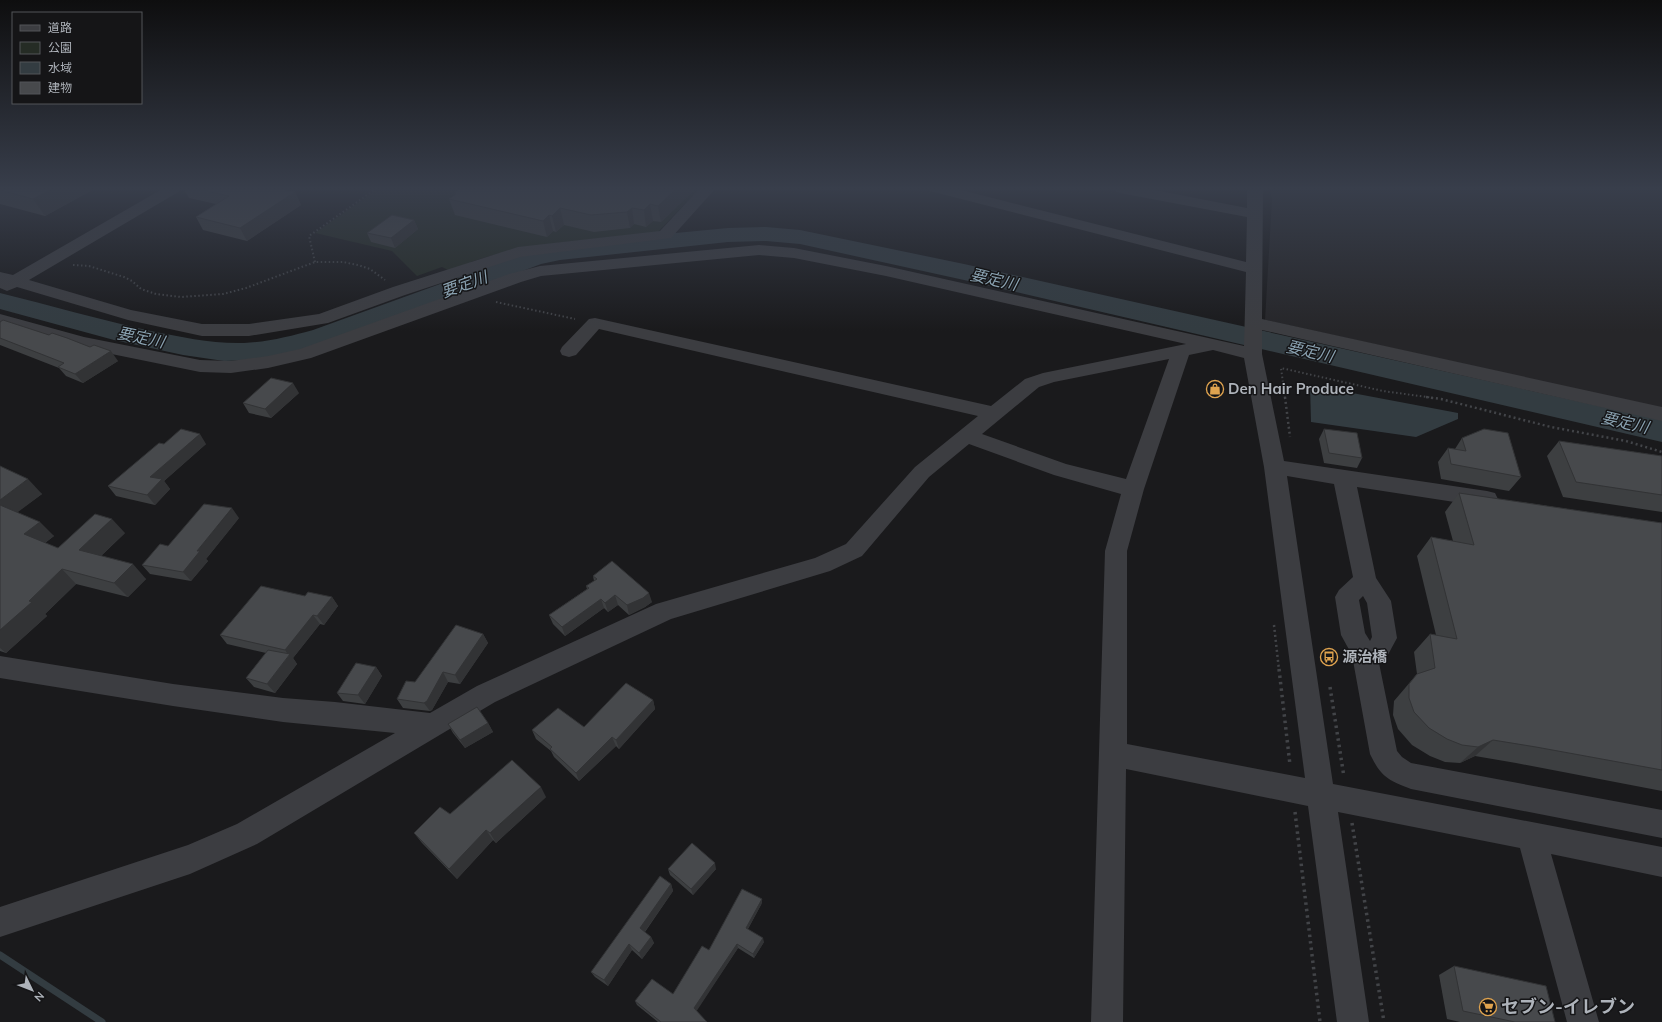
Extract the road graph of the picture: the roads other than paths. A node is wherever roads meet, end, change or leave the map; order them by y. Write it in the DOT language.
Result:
graph roads {
  1 [pos="91,236"];
  2 [pos="660,236"];
  3 [pos="1123,236"];
  4 [pos="1255,236"];
  5 [pos="1254,269"];
  6 [pos="5,284"];
  7 [pos="0,319"];
  8 [pos="1253,322"];
  9 [pos="1213,344"];
  10 [pos="569,350"];
  11 [pos="1181,351"];
  12 [pos="1253,354"];
  13 [pos="993,413"];
  14 [pos="1662,414"];
  15 [pos="967,436"];
  16 [pos="1285,468"];
  17 [pos="1344,478"];
  18 [pos="1133,489"];
  19 [pos="1507,502"];
  20 [pos="0,667"];
  21 [pos="431,725"];
  22 [pos="1113,754"];
  23 [pos="1321,795"];
  24 [pos="1662,824"];
  25 [pos="1531,837"];
  26 [pos="1662,862"];
  27 [pos="0,922"];
  28 [pos="1107,1022"];
  29 [pos="1353,1022"];
  30 [pos="1583,1022"];
  1 -- 6 [label="street"];
  2 -- 6 [label="street"];
  3 -- 5 [label="street"];
  4 -- 5 [label="street"];
  5 -- 8 [label="street"];
  7 -- 9 [label="street"];
  8 -- 12 [label="street"];
  8 -- 14 [label="street"];
  9 -- 11 [label="street"];
  9 -- 12 [label="street"];
  10 -- 13 [label="street"];
  11 -- 13 [label="street"];
  11 -- 18 [label="street"];
  12 -- 16 [label="street"];
  13 -- 15 [label="street"];
  15 -- 18 [label="street"];
  15 -- 21 [label="street"];
  16 -- 17 [label="street"];
  16 -- 23 [label="street"];
  17 -- 19 [label="street"];
  17 -- 24 [label="street"];
  18 -- 22 [label="street"];
  20 -- 21 [label="street"];
  21 -- 27 [label="street"];
  22 -- 23 [label="street"];
  22 -- 28 [label="street"];
  23 -- 25 [label="street"];
  23 -- 29 [label="street"];
  25 -- 26 [label="street"];
  25 -- 30 [label="street"];
}
